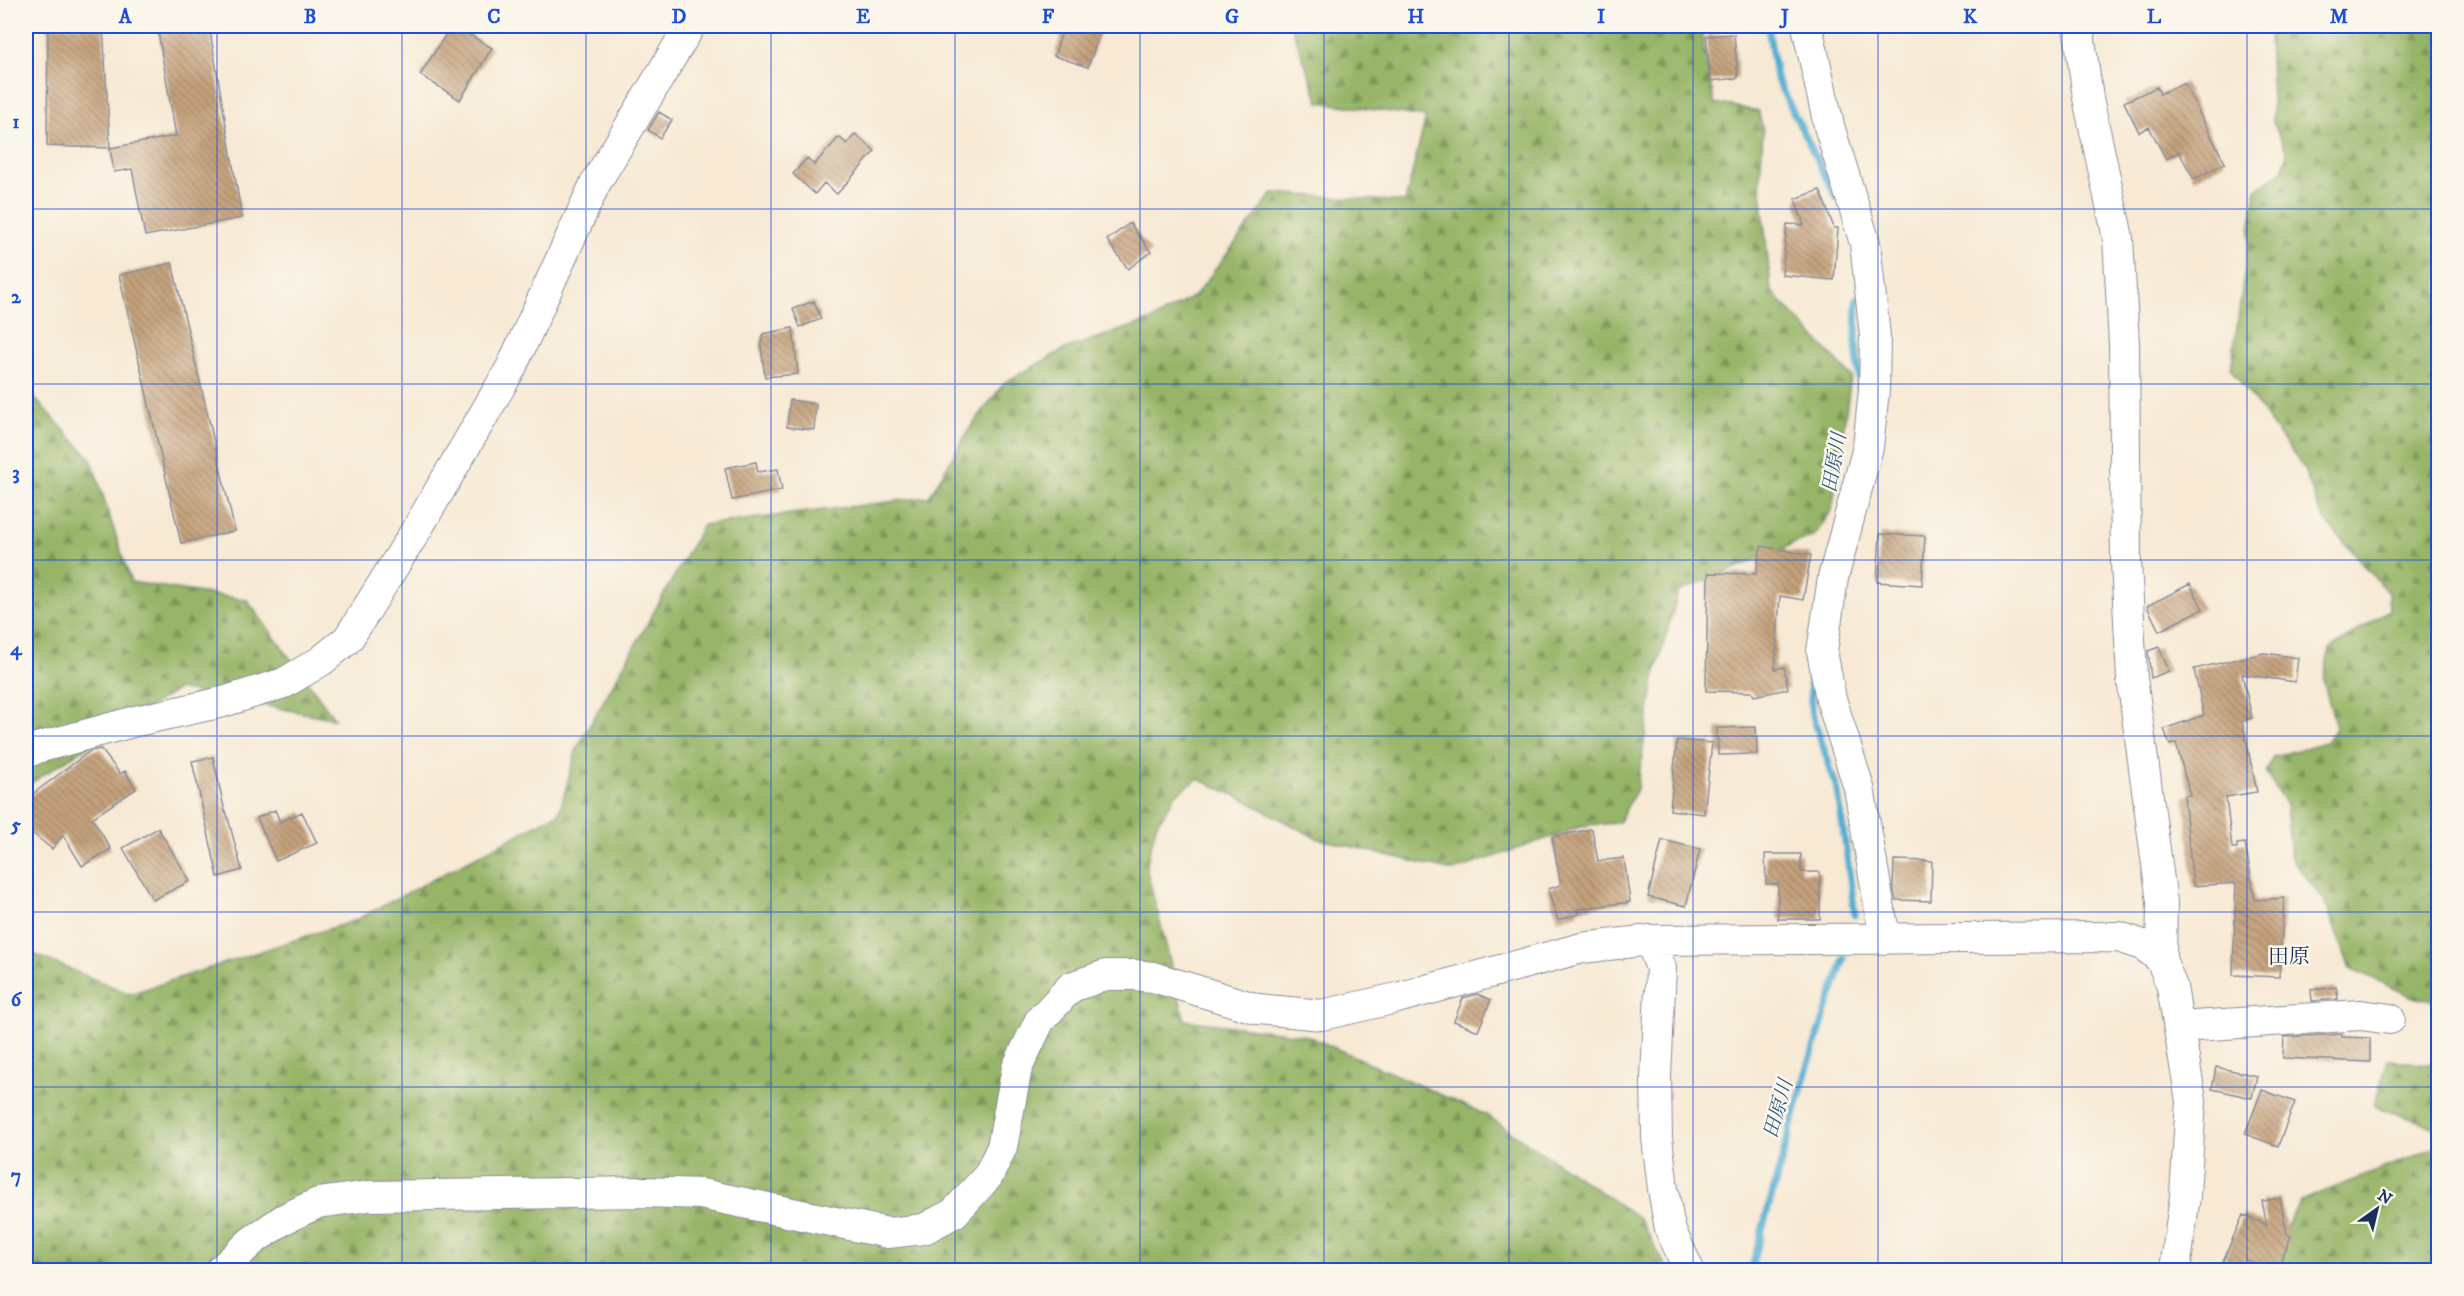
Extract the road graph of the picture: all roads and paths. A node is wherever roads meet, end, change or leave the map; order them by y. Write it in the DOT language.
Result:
graph roads {
  1 [pos="690,26"];
  2 [pos="1808,26"];
  3 [pos="2078,26"];
  4 [pos="26,753"];
  5 [pos="1885,939"];
  6 [pos="1650,940"];
  7 [pos="2161,959"];
  8 [pos="2390,1019"];
  9 [pos="2179,1027"];
  10 [pos="221,1270"];
  11 [pos="1689,1270"];
  12 [pos="2175,1270"];
  1 -- 4 [label="street"];
  2 -- 5 [label="street"];
  3 -- 7 [label="street"];
  5 -- 6 [label="street"];
  5 -- 7 [label="street"];
  6 -- 10 [label="street"];
  6 -- 11 [label="street"];
  7 -- 9 [label="street"];
  8 -- 9 [label="street"];
  9 -- 12 [label="street"];
}
